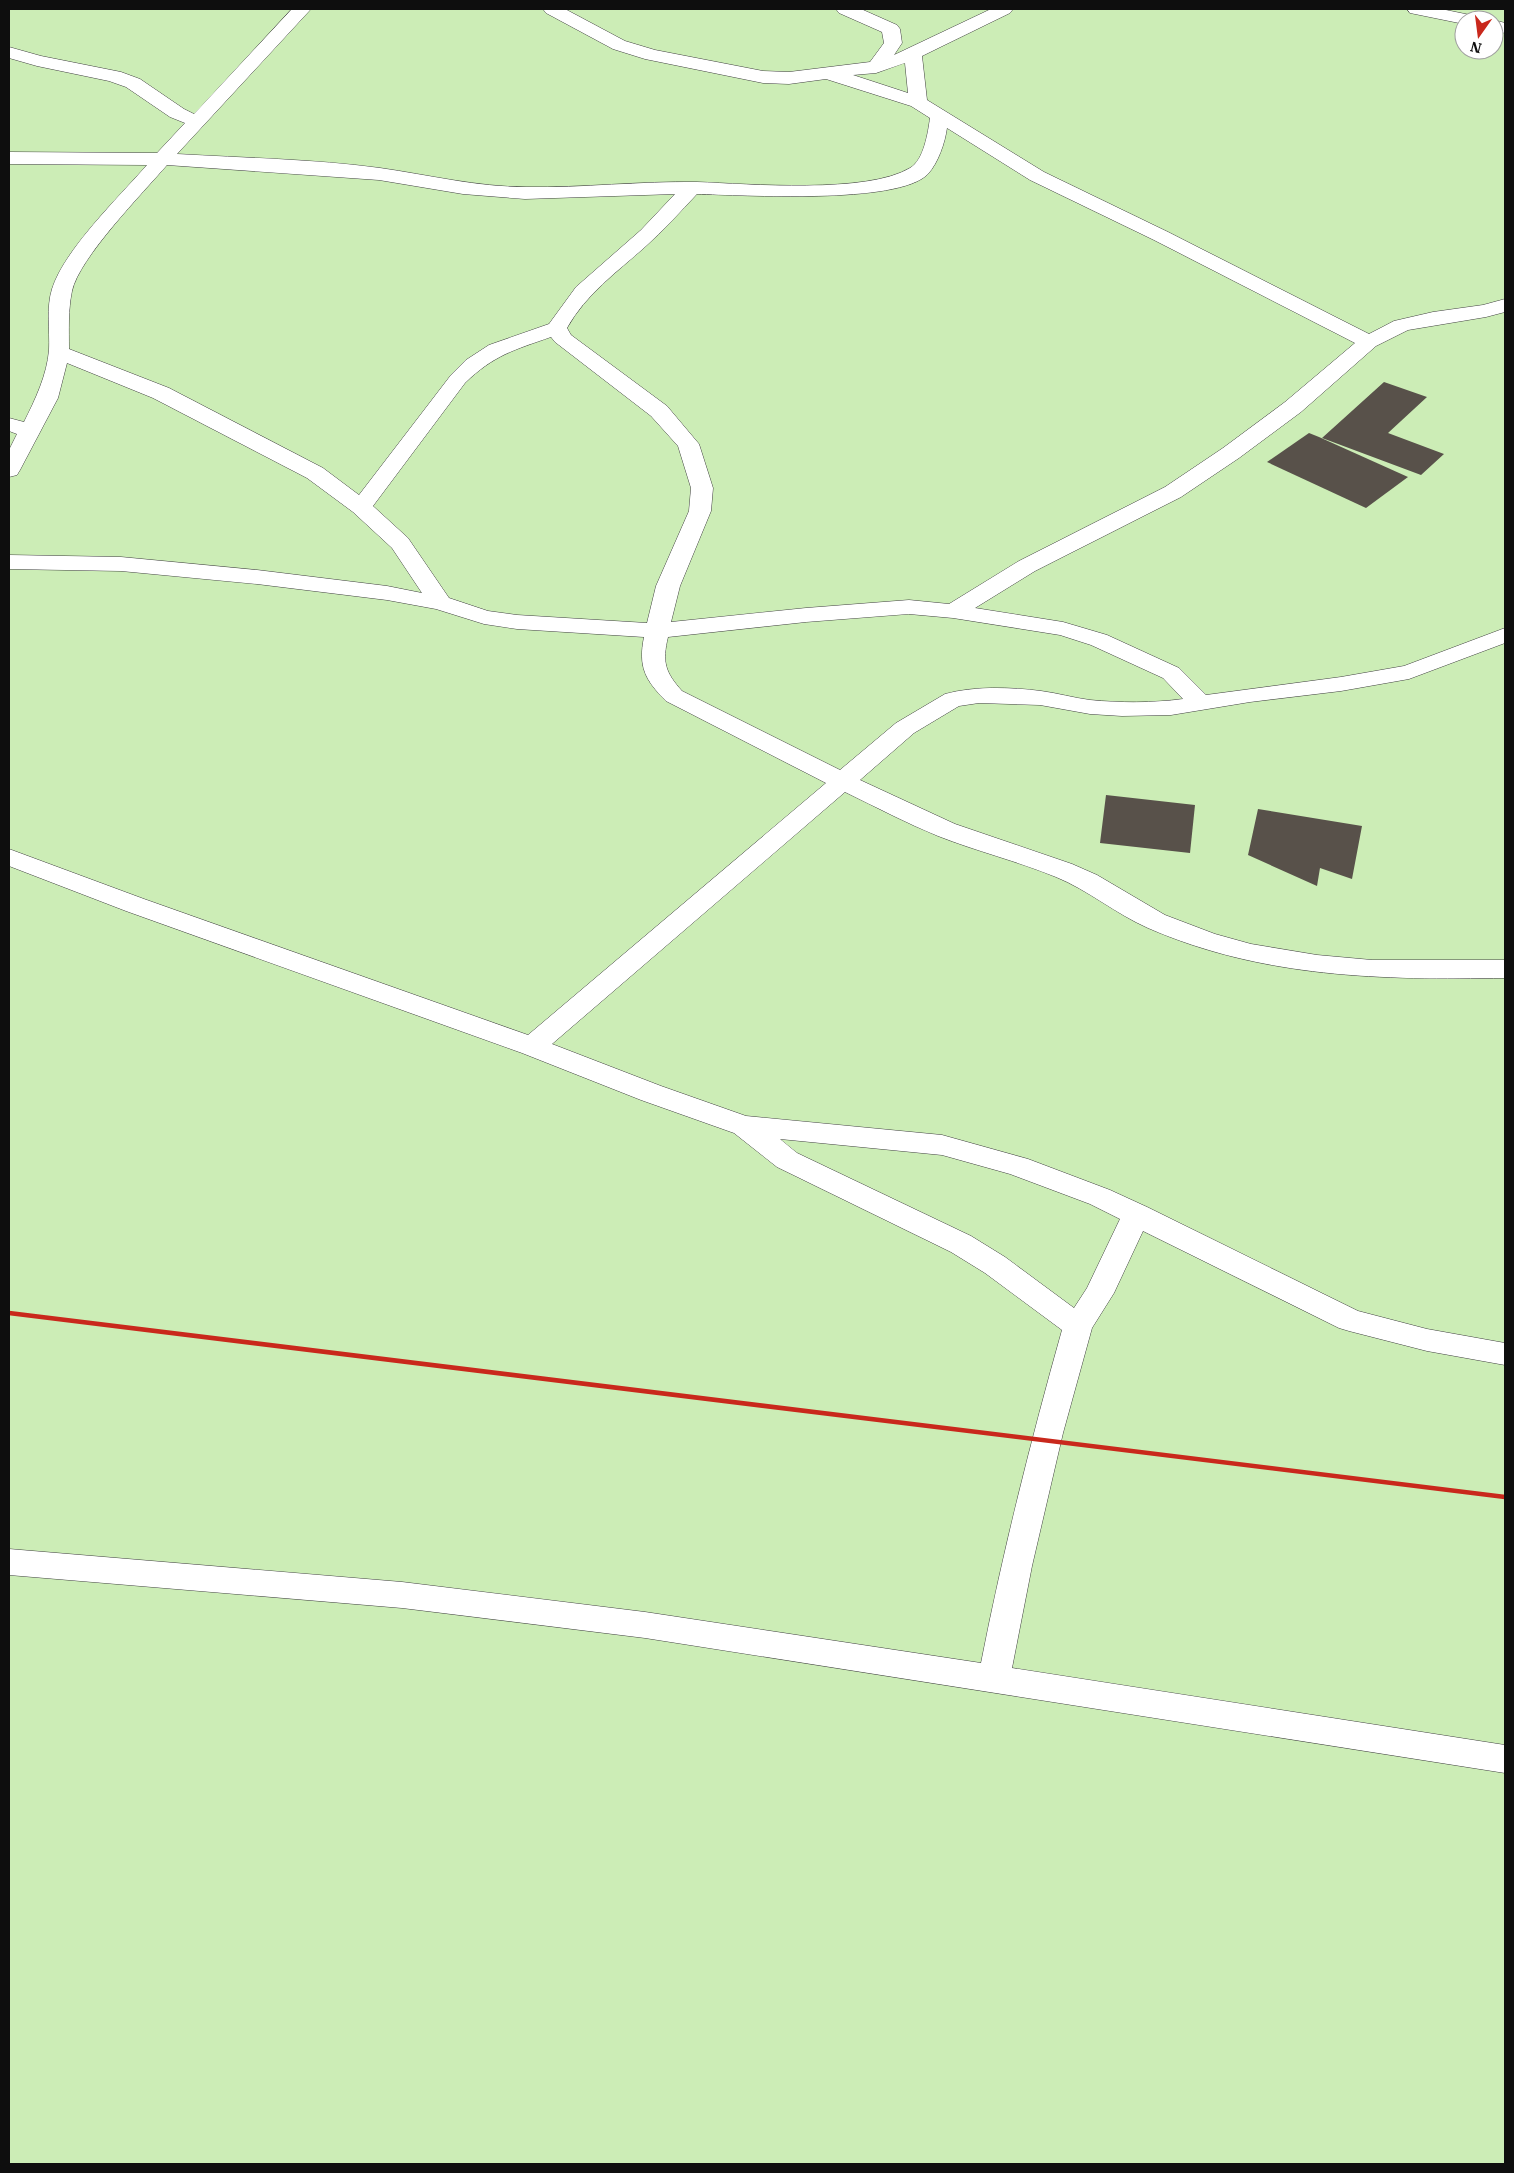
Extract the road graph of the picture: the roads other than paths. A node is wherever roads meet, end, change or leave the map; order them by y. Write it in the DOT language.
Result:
graph roads {
  1 [pos="302,9"];
  2 [pos="552,9"];
  3 [pos="845,9"];
  4 [pos="1004,9"];
  5 [pos="1416,9"];
  6 [pos="1454,17"];
  7 [pos="9,52"];
  8 [pos="913,54"];
  9 [pos="876,67"];
  10 [pos="826,73"];
  11 [pos="918,102"];
  12 [pos="940,116"];
  13 [pos="197,122"];
  14 [pos="9,158"];
  15 [pos="162,159"];
  16 [pos="692,188"];
  17 [pos="1505,305"];
  18 [pos="557,328"];
  19 [pos="1369,342"];
  20 [pos="59,352"];
  21 [pos="9,424"];
  22 [pos="30,431"];
  23 [pos="9,470"];
  24 [pos="361,507"];
  25 [pos="9,562"];
  26 [pos="441,603"];
  27 [pos="952,611"];
  28 [pos="656,631"];
  29 [pos="1505,635"];
  30 [pos="1201,703"];
  31 [pos="842,781"];
  32 [pos="9,857"];
  33 [pos="1505,969"];
  34 [pos="532,1046"];
  35 [pos="744,1126"];
  36 [pos="1137,1214"];
  37 [pos="1078,1326"];
  38 [pos="1505,1354"];
  39 [pos="9,1562"];
  40 [pos="994,1678"];
  41 [pos="1505,1759"];
  1 -- 13 [label="street"];
  2 -- 10 [label="street"];
  3 -- 9 [label="street"];
  4 -- 8 [label="street"];
  5 -- 6 [label="street"];
  7 -- 13 [label="street"];
  8 -- 9 [label="street"];
  8 -- 11 [label="street"];
  9 -- 10 [label="street"];
  10 -- 11 [label="street"];
  11 -- 12 [label="street"];
  12 -- 16 [label="street"];
  12 -- 19 [label="street"];
  13 -- 15 [label="street"];
  14 -- 15 [label="street"];
  15 -- 16 [label="street"];
  15 -- 20 [label="street"];
  16 -- 18 [label="street"];
  17 -- 19 [label="street"];
  18 -- 24 [label="street"];
  18 -- 28 [label="street"];
  19 -- 27 [label="street"];
  20 -- 22 [label="street"];
  20 -- 24 [label="street"];
  21 -- 22 [label="street"];
  22 -- 23 [label="street"];
  24 -- 26 [label="street"];
  25 -- 26 [label="street"];
  26 -- 28 [label="street"];
  27 -- 28 [label="street"];
  27 -- 30 [label="street"];
  28 -- 31 [label="street"];
  29 -- 30 [label="street"];
  30 -- 31 [label="street"];
  31 -- 33 [label="street"];
  31 -- 34 [label="street"];
  32 -- 34 [label="street"];
  34 -- 35 [label="street"];
  35 -- 36 [label="street"];
  35 -- 37 [label="street"];
  36 -- 37 [label="street"];
  36 -- 38 [label="street"];
  37 -- 40 [label="street"];
  39 -- 40 [label="street"];
  40 -- 41 [label="street"];
}
